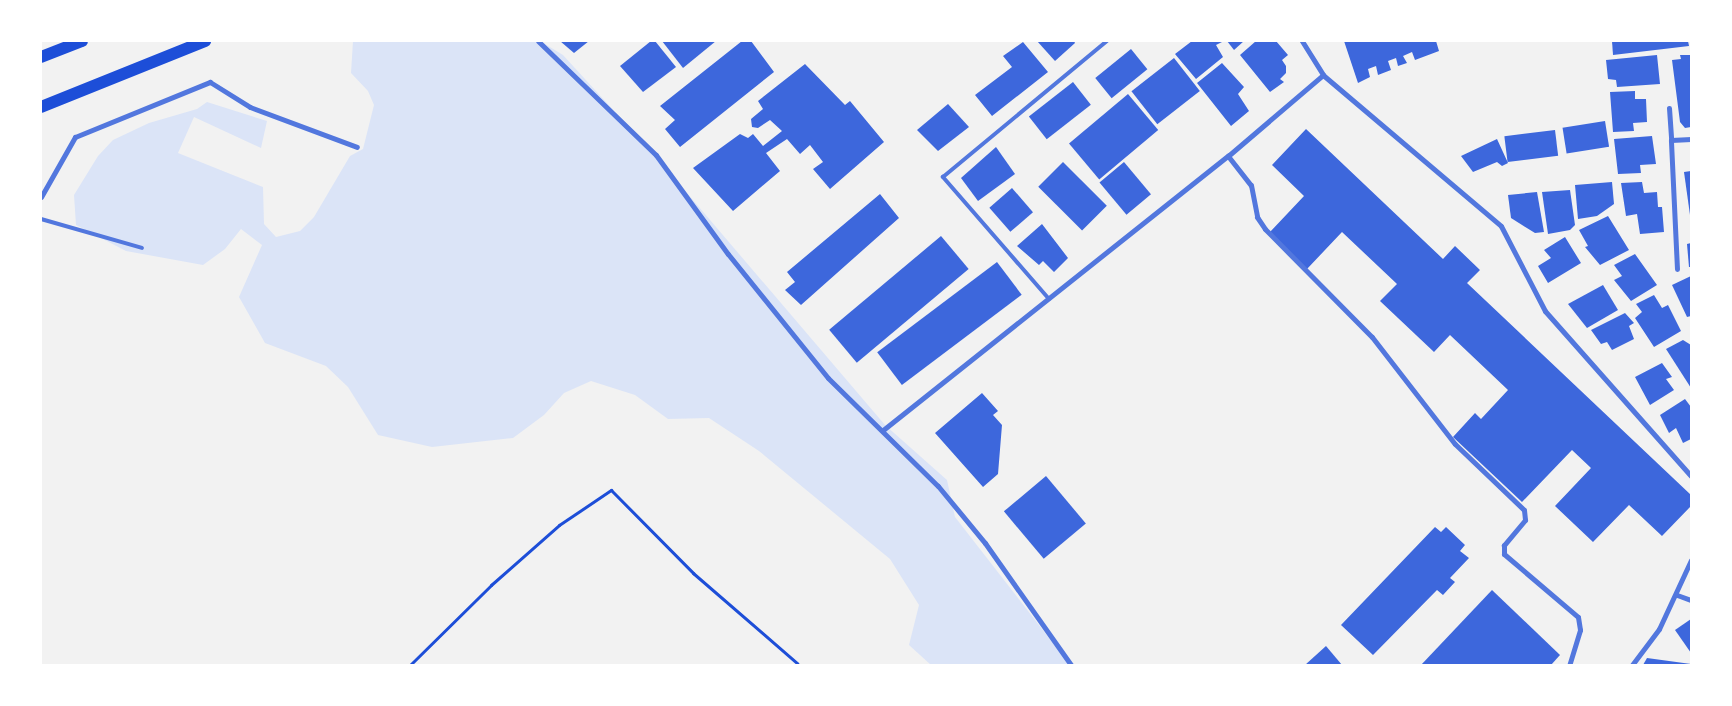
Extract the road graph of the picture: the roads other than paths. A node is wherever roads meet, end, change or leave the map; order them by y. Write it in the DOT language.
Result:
graph roads {
  1 [pos="82,41"];
  2 [pos="205,41"];
  3 [pos="538,41"];
  4 [pos="1108,41"];
  5 [pos="1302,41"];
  6 [pos="41,57"];
  7 [pos="1323,75"];
  8 [pos="41,107"];
  9 [pos="1669,108"];
  10 [pos="1691,139"];
  11 [pos="1671,140"];
  12 [pos="357,147"];
  13 [pos="1228,156"];
  14 [pos="41,197"];
  15 [pos="41,219"];
  16 [pos="142,248"];
  17 [pos="1677,269"];
  18 [pos="1049,299"];
  19 [pos="883,430"];
  20 [pos="1691,476"];
  21 [pos="1691,560"];
  22 [pos="1677,595"];
  23 [pos="1691,600"];
  24 [pos="1071,665"];
  25 [pos="1569,665"];
  26 [pos="1632,665"];
  1 -- 6 [label="main road"];
  2 -- 8 [label="main road"];
  3 -- 19 [label="street"];
  4 -- 18 [label="lane"];
  5 -- 7 [label="street"];
  7 -- 13 [label="street"];
  7 -- 20 [label="street"];
  9 -- 11 [label="street"];
  10 -- 11 [label="street"];
  11 -- 17 [label="street"];
  12 -- 14 [label="street"];
  13 -- 18 [label="street"];
  13 -- 25 [label="street"];
  15 -- 16 [label="lane"];
  18 -- 19 [label="street"];
  19 -- 24 [label="street"];
  21 -- 22 [label="street"];
  22 -- 23 [label="street"];
  22 -- 26 [label="street"];
}
